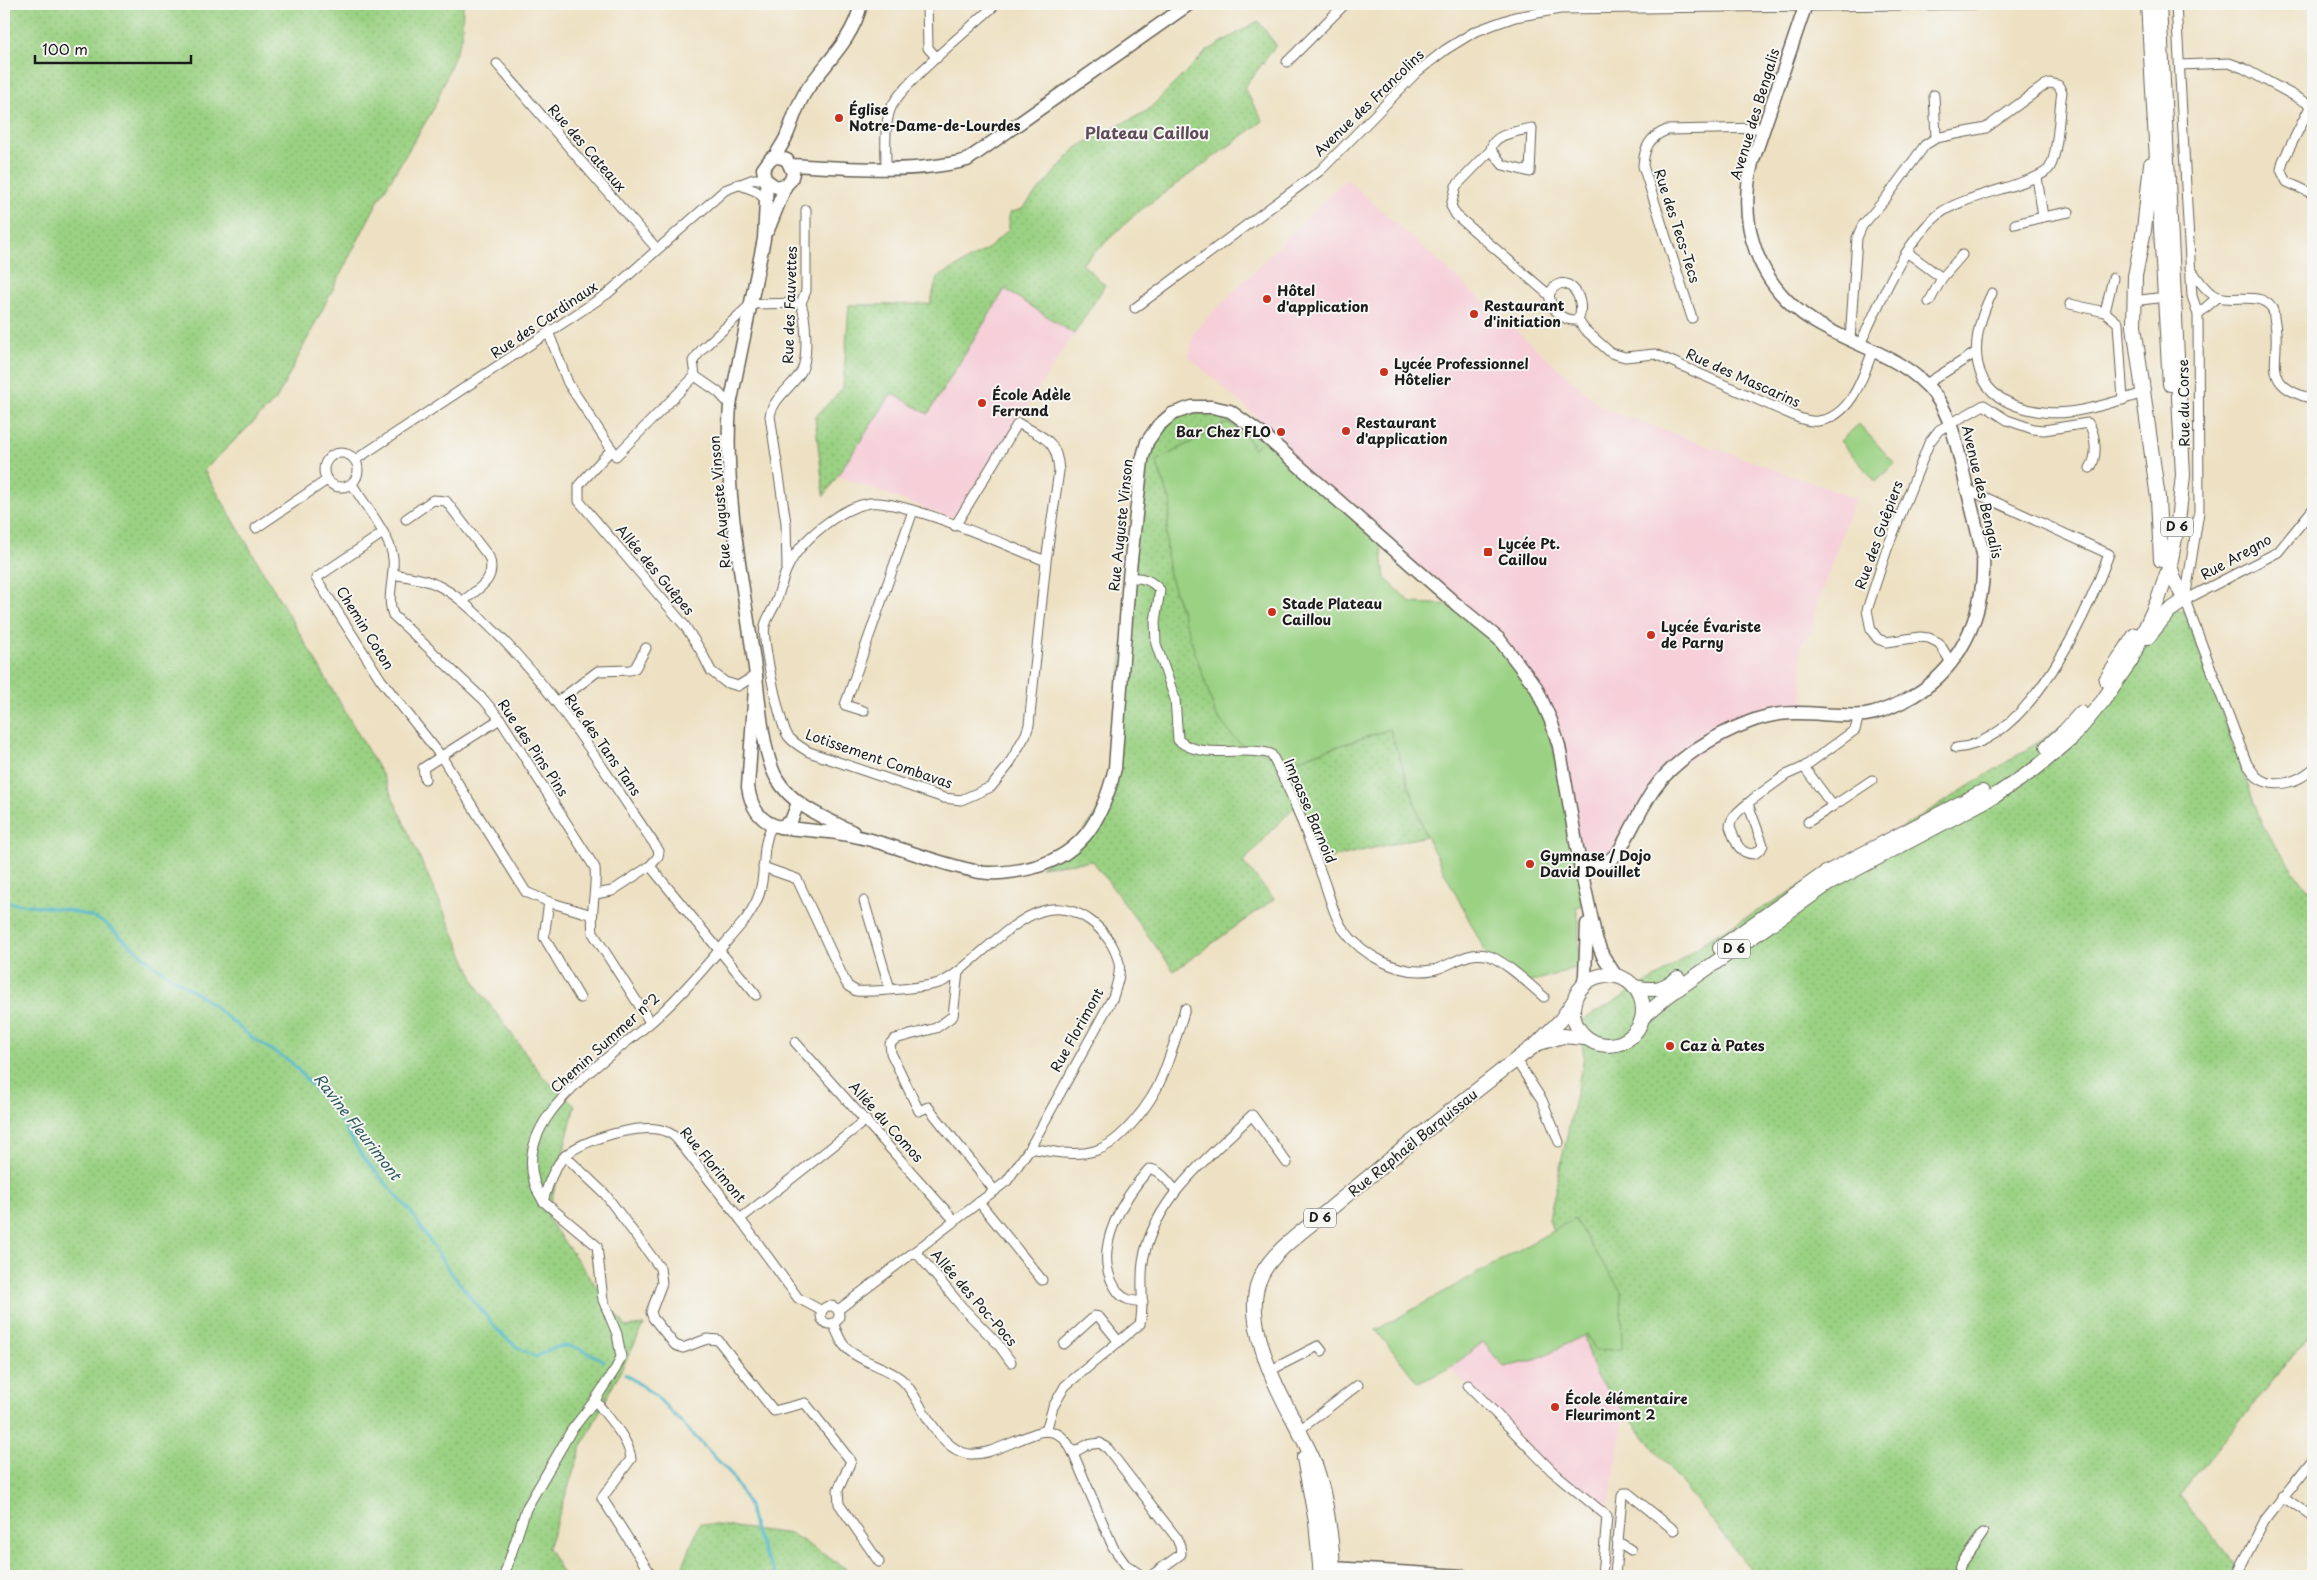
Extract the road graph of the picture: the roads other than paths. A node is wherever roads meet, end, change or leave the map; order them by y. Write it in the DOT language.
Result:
graph roads {
  1 [pos="861,4"];
  2 [pos="927,4"];
  3 [pos="996,4"];
  4 [pos="1189,4"];
  5 [pos="1345,4"];
  6 [pos="1950,4"];
  7 [pos="1988,4"];
  8 [pos="2148,4"];
  9 [pos="2159,4"];
  10 [pos="2176,4"];
  11 [pos="1805,5"];
  12 [pos="937,58"];
  13 [pos="1287,62"];
  14 [pos="497,64"];
  15 [pos="2180,65"];
  16 [pos="1934,95"];
  17 [pos="2312,103"];
  18 [pos="1764,128"];
  19 [pos="1936,138"];
  20 [pos="2156,144"];
  21 [pos="1491,150"];
  22 [pos="886,167"];
  23 [pos="783,168"];
  24 [pos="2037,177"];
  25 [pos="766,180"];
  26 [pos="736,185"];
  27 [pos="2313,194"];
  28 [pos="767,201"];
  29 [pos="806,210"];
  30 [pos="2069,212"];
  31 [pos="2043,217"];
  32 [pos="2015,224"];
  33 [pos="764,239"];
  34 [pos="657,249"];
  35 [pos="1908,253"];
  36 [pos="1962,255"];
  37 [pos="2190,268"];
  38 [pos="1942,278"];
  39 [pos="2113,278"];
  40 [pos="1992,293"];
  41 [pos="1549,296"];
  42 [pos="2218,297"];
  43 [pos="2157,298"];
  44 [pos="2133,301"];
  45 [pos="1929,302"];
  46 [pos="801,303"];
  47 [pos="751,304"];
  48 [pos="2070,304"];
  49 [pos="1135,308"];
  50 [pos="2105,312"];
  51 [pos="2198,314"];
  52 [pos="1692,318"];
  53 [pos="1578,320"];
  54 [pos="549,334"];
  55 [pos="1855,342"];
  56 [pos="1872,350"];
  57 [pos="1975,353"];
  58 [pos="695,376"];
  59 [pos="1926,384"];
  60 [pos="2143,393"];
  61 [pos="2313,399"];
  62 [pos="2123,400"];
  63 [pos="730,405"];
  64 [pos="1951,423"];
  65 [pos="612,449"];
  66 [pos="355,460"];
  67 [pos="2090,468"];
  68 [pos="326,480"];
  69 [pos="352,484"];
  70 [pos="1968,489"];
  71 [pos="2313,509"];
  72 [pos="913,511"];
  73 [pos="406,518"];
  74 [pos="954,526"];
  75 [pos="256,528"];
  76 [pos="383,533"];
  77 [pos="1046,561"];
  78 [pos="2165,563"];
  79 [pos="787,568"];
  80 [pos="393,574"];
  81 [pos="1129,578"];
  82 [pos="2185,600"];
  83 [pos="463,601"];
  84 [pos="748,622"];
  85 [pos="764,627"];
  86 [pos="646,648"];
  87 [pos="767,648"];
  88 [pos="2131,660"];
  89 [pos="1952,664"];
  90 [pos="755,670"];
  91 [pos="557,702"];
  92 [pos="864,711"];
  93 [pos="1859,715"];
  94 [pos="500,719"];
  95 [pos="1956,748"];
  96 [pos="441,756"];
  97 [pos="748,765"];
  98 [pos="1804,767"];
  99 [pos="2313,770"];
  100 [pos="776,777"];
  101 [pos="425,779"];
  102 [pos="1872,780"];
  103 [pos="798,803"];
  104 [pos="1748,804"];
  105 [pos="1833,806"];
  106 [pos="1808,822"];
  107 [pos="776,826"];
  108 [pos="866,839"];
  109 [pos="650,866"];
  110 [pos="762,867"];
  111 [pos="1581,870"];
  112 [pos="595,894"];
  113 [pos="864,901"];
  114 [pos="548,902"];
  115 [pos="1588,904"];
  116 [pos="592,915"];
  117 [pos="718,951"];
  118 [pos="958,972"];
  119 [pos="1616,976"];
  120 [pos="1583,986"];
  121 [pos="1635,987"];
  122 [pos="890,989"];
  123 [pos="756,995"];
  124 [pos="1544,997"];
  125 [pos="580,998"];
  126 [pos="1574,1002"];
  127 [pos="1185,1009"];
  128 [pos="1642,1017"];
  129 [pos="650,1022"];
  130 [pos="1585,1038"];
  131 [pos="795,1042"];
  132 [pos="1538,1043"];
  133 [pos="1516,1060"];
  134 [pos="866,1120"];
  135 [pos="1559,1142"];
  136 [pos="1030,1148"];
  137 [pos="565,1156"];
  138 [pos="1287,1163"];
  139 [pos="995,1190"];
  140 [pos="1176,1191"];
  141 [pos="543,1201"];
  142 [pos="979,1202"];
  143 [pos="740,1219"];
  144 [pos="956,1221"];
  145 [pos="916,1252"];
  146 [pos="1042,1280"];
  147 [pos="1143,1302"];
  148 [pos="838,1310"];
  149 [pos="822,1311"];
  150 [pos="832,1323"];
  151 [pos="1118,1342"];
  152 [pos="1064,1344"];
  153 [pos="1322,1351"];
  154 [pos="1011,1362"];
  155 [pos="1271,1370"];
  156 [pos="1358,1385"];
  157 [pos="1468,1385"];
  158 [pos="595,1400"];
  159 [pos="1046,1431"];
  160 [pos="1298,1433"];
  161 [pos="1073,1453"];
  162 [pos="2313,1460"];
  163 [pos="2282,1496"];
  164 [pos="2313,1518"];
  165 [pos="1674,1530"];
  166 [pos="1983,1534"];
  167 [pos="1618,1541"];
  168 [pos="1631,1550"];
  169 [pos="879,1562"];
  170 [pos="1333,1572"];
  171 [pos="504,1576"];
  172 [pos="652,1576"];
  173 [pos="1142,1576"];
  174 [pos="1151,1576"];
  175 [pos="1322,1576"];
  176 [pos="1463,1576"];
  177 [pos="1602,1576"];
  178 [pos="1615,1576"];
  179 [pos="1958,1576"];
  180 [pos="2236,1576"];
  1 -- 23 [label="main road"];
  2 -- 12 [label="street"];
  3 -- 12 [label="street"];
  4 -- 22 [label="main road"];
  5 -- 13 [label="street"];
  6 -- 7 [label="street, Avenue des Francolins"];
  6 -- 11 [label="street, Avenue des Francolins"];
  8 -- 20 [label="main road, D 6"];
  9 -- 78 [label="main road, D 6"];
  10 -- 15 [label="street, Rue du Corse"];
  11 -- 18 [label="main road, Avenue des Bengalis"];
  11 -- 49 [label="street, Avenue des Francolins"];
  12 -- 22 [label="street"];
  14 -- 34 [label="street, Rue des Cateaux"];
  15 -- 17 [label="street"];
  15 -- 37 [label="street, Rue du Corse"];
  16 -- 19 [label="street"];
  17 -- 27 [label="street"];
  18 -- 52 [label="street, Rue des Tecs-Tecs"];
  18 -- 55 [label="main road, Avenue des Bengalis"];
  19 -- 24 [label="street"];
  19 -- 55 [label="street"];
  20 -- 44 [label="main road"];
  20 -- 78 [label="main road, D 6"];
  21 -- 21 [label="street, Rue des Mascarins"];
  21 -- 41 [label="street, Rue des Mascarins"];
  22 -- 23 [label="main road"];
  23 -- 25 [label="main road"];
  23 -- 25 [label="main road"];
  23 -- 26 [label="street, Rue des Cardinaux"];
  23 -- 33 [label="main road"];
  24 -- 31 [label="street"];
  24 -- 35 [label="street"];
  25 -- 26 [label="street, Rue des Cardinaux"];
  25 -- 28 [label="main road"];
  26 -- 28 [label="street"];
  26 -- 34 [label="street, Rue des Cardinaux"];
  28 -- 33 [label="main road"];
  29 -- 46 [label="street, Rue des Fauvettes"];
  30 -- 31 [label="street"];
  31 -- 32 [label="street"];
  33 -- 47 [label="main road, Rue Auguste Vinson"];
  34 -- 54 [label="street, Rue des Cardinaux"];
  35 -- 38 [label="street"];
  35 -- 55 [label="street"];
  36 -- 38 [label="street"];
  37 -- 42 [label="street"];
  37 -- 51 [label="street, Rue du Corse"];
  38 -- 45 [label="street"];
  39 -- 50 [label="street"];
  40 -- 57 [label="street"];
  41 -- 53 [label="street, Rue des Mascarins"];
  41 -- 53 [label="street"];
  42 -- 51 [label="street"];
  42 -- 61 [label="street"];
  43 -- 44 [label="street"];
  44 -- 60 [label="main road"];
  46 -- 47 [label="street"];
  46 -- 79 [label="street, Rue des Fauvettes"];
  47 -- 58 [label="street"];
  47 -- 63 [label="main road, Rue Auguste Vinson"];
  48 -- 50 [label="street"];
  50 -- 62 [label="street"];
  51 -- 82 [label="street, Rue du Corse"];
  53 -- 56 [label="street, Rue des Mascarins"];
  54 -- 65 [label="street"];
  54 -- 66 [label="street, Rue des Cardinaux"];
  55 -- 56 [label="main road, Avenue des Bengalis"];
  56 -- 59 [label="main road, Avenue des Bengalis"];
  57 -- 59 [label="street"];
  57 -- 62 [label="street"];
  58 -- 63 [label="street"];
  58 -- 65 [label="street, Allée des Guêpes"];
  59 -- 64 [label="main road, Avenue des Bengalis"];
  60 -- 62 [label="street"];
  60 -- 78 [label="main road"];
  63 -- 84 [label="main road, Rue Auguste Vinson"];
  64 -- 67 [label="street"];
  64 -- 70 [label="main road, Avenue des Bengalis"];
  64 -- 89 [label="street, Rue des Guêpiers"];
  65 -- 90 [label="street, Allée des Guêpes"];
  66 -- 68 [label="street"];
  66 -- 69 [label="street"];
  68 -- 69 [label="street"];
  68 -- 75 [label="street"];
  69 -- 76 [label="street, Rue des Pins Pins"];
  70 -- 89 [label="main road, Avenue des Bengalis"];
  70 -- 95 [label="street"];
  71 -- 82 [label="street, Rue Aregno"];
  72 -- 74 [label="street"];
  72 -- 79 [label="street"];
  72 -- 92 [label="street"];
  73 -- 83 [label="street"];
  74 -- 77 [label="street"];
  74 -- 77 [label="street, Lotissement Combavas"];
  76 -- 80 [label="street, Rue des Pins Pins"];
  76 -- 96 [label="street, Chemin Coton"];
  77 -- 87 [label="street, Lotissement Combavas"];
  78 -- 82 [label="main road"];
  78 -- 88 [label="main road, D 6"];
  78 -- 121 [label="main road, D 6"];
  79 -- 85 [label="street"];
  80 -- 83 [label="street, Rue des Tans Tans"];
  80 -- 94 [label="street, Rue des Pins Pins"];
  81 -- 108 [label="main road, Rue Auguste Vinson"];
  81 -- 111 [label="main road, Rue Auguste Vinson"];
  81 -- 124 [label="street, Impasse Barnoid"];
  82 -- 88 [label="main road"];
  82 -- 99 [label="street, Rue du Corse"];
  83 -- 91 [label="street, Rue des Tans Tans"];
  84 -- 85 [label="street"];
  84 -- 90 [label="main road, Rue Auguste Vinson"];
  85 -- 87 [label="street, Lotissement Combavas"];
  86 -- 91 [label="street"];
  87 -- 90 [label="street"];
  88 -- 128 [label="main road, D 6"];
  89 -- 93 [label="main road, Avenue des Bengalis"];
  90 -- 97 [label="main road, Rue Auguste Vinson"];
  90 -- 100 [label="main road, Rue Auguste Vinson"];
  91 -- 109 [label="street, Rue des Tans Tans"];
  93 -- 98 [label="street"];
  93 -- 111 [label="main road, Avenue des Bengalis"];
  94 -- 96 [label="street"];
  94 -- 112 [label="street, Rue des Pins Pins"];
  96 -- 101 [label="street"];
  96 -- 114 [label="street, Chemin Coton"];
  97 -- 100 [label="main road"];
  97 -- 107 [label="main road, Rue Auguste Vinson"];
  98 -- 104 [label="street"];
  98 -- 105 [label="street"];
  100 -- 103 [label="main road, Rue Auguste Vinson"];
  102 -- 105 [label="street"];
  103 -- 107 [label="main road"];
  103 -- 108 [label="main road, Rue Auguste Vinson"];
  104 -- 104 [label="street"];
  105 -- 106 [label="street"];
  107 -- 108 [label="main road, Rue Auguste Vinson"];
  107 -- 110 [label="street, Chemin Summer n°2"];
  109 -- 112 [label="street"];
  109 -- 117 [label="street"];
  110 -- 117 [label="street, Chemin Summer n°2"];
  110 -- 122 [label="street, Rue Florimont"];
  111 -- 115 [label="main road, Rue Auguste Vinson"];
  112 -- 116 [label="street, Rue des Pins Pins"];
  113 -- 122 [label="street"];
  114 -- 116 [label="street, Chemin Coton"];
  114 -- 125 [label="street"];
  115 -- 119 [label="main road, Rue Auguste Vinson"];
  115 -- 120 [label="main road, Rue Auguste Vinson"];
  116 -- 129 [label="street, Rue des Pins Pins"];
  117 -- 123 [label="street"];
  117 -- 129 [label="street, Chemin Summer n°2"];
  118 -- 122 [label="street, Rue Florimont"];
  118 -- 136 [label="street, Rue Florimont"];
  118 -- 139 [label="street"];
  119 -- 120 [label="main road"];
  119 -- 121 [label="main road"];
  120 -- 126 [label="main road"];
  121 -- 128 [label="main road"];
  126 -- 130 [label="main road"];
  126 -- 132 [label="main road, Rue Raphaël Barquissau / D 6"];
  127 -- 136 [label="street"];
  128 -- 130 [label="main road"];
  129 -- 141 [label="street, Chemin Summer n°2"];
  130 -- 132 [label="main road, Rue Raphaël Barquissau / D 6"];
  131 -- 134 [label="street, Allée du Comos"];
  132 -- 133 [label="main road, Rue Raphaël Barquissau / D 6"];
  133 -- 135 [label="street"];
  133 -- 155 [label="main road, Rue Raphaël Barquissau / D 6"];
  134 -- 143 [label="street"];
  134 -- 144 [label="street, Allée du Comos"];
  136 -- 139 [label="street, Rue Florimont"];
  137 -- 141 [label="street, Rue Florimont"];
  137 -- 143 [label="street, Rue Florimont"];
  137 -- 169 [label="street"];
  138 -- 140 [label="street"];
  139 -- 142 [label="street, Rue Florimont"];
  140 -- 147 [label="street"];
  140 -- 147 [label="street"];
  141 -- 158 [label="street"];
  142 -- 144 [label="street, Rue Florimont"];
  142 -- 146 [label="street"];
  143 -- 149 [label="street, Rue Florimont"];
  144 -- 145 [label="street, Rue Florimont"];
  145 -- 148 [label="street, Rue Florimont"];
  145 -- 154 [label="street, Allée des Poc-Pocs"];
  147 -- 151 [label="street"];
  148 -- 149 [label="street"];
  148 -- 150 [label="street"];
  149 -- 150 [label="street"];
  150 -- 159 [label="street"];
  151 -- 152 [label="street"];
  151 -- 159 [label="street"];
  153 -- 155 [label="street"];
  155 -- 160 [label="main road, Rue Raphaël Barquissau / D 6"];
  156 -- 160 [label="street"];
  157 -- 177 [label="street"];
  158 -- 171 [label="street"];
  158 -- 172 [label="street"];
  159 -- 161 [label="street"];
  160 -- 170 [label="main road"];
  160 -- 175 [label="main road, Rue Raphaël Barquissau / D 6"];
  161 -- 173 [label="street"];
  161 -- 174 [label="street"];
  162 -- 163 [label="street"];
  163 -- 164 [label="street"];
  163 -- 180 [label="street"];
  165 -- 167 [label="street"];
  166 -- 179 [label="street"];
  167 -- 168 [label="street"];
  167 -- 178 [label="street"];
  170 -- 176 [label="main road"];
}
